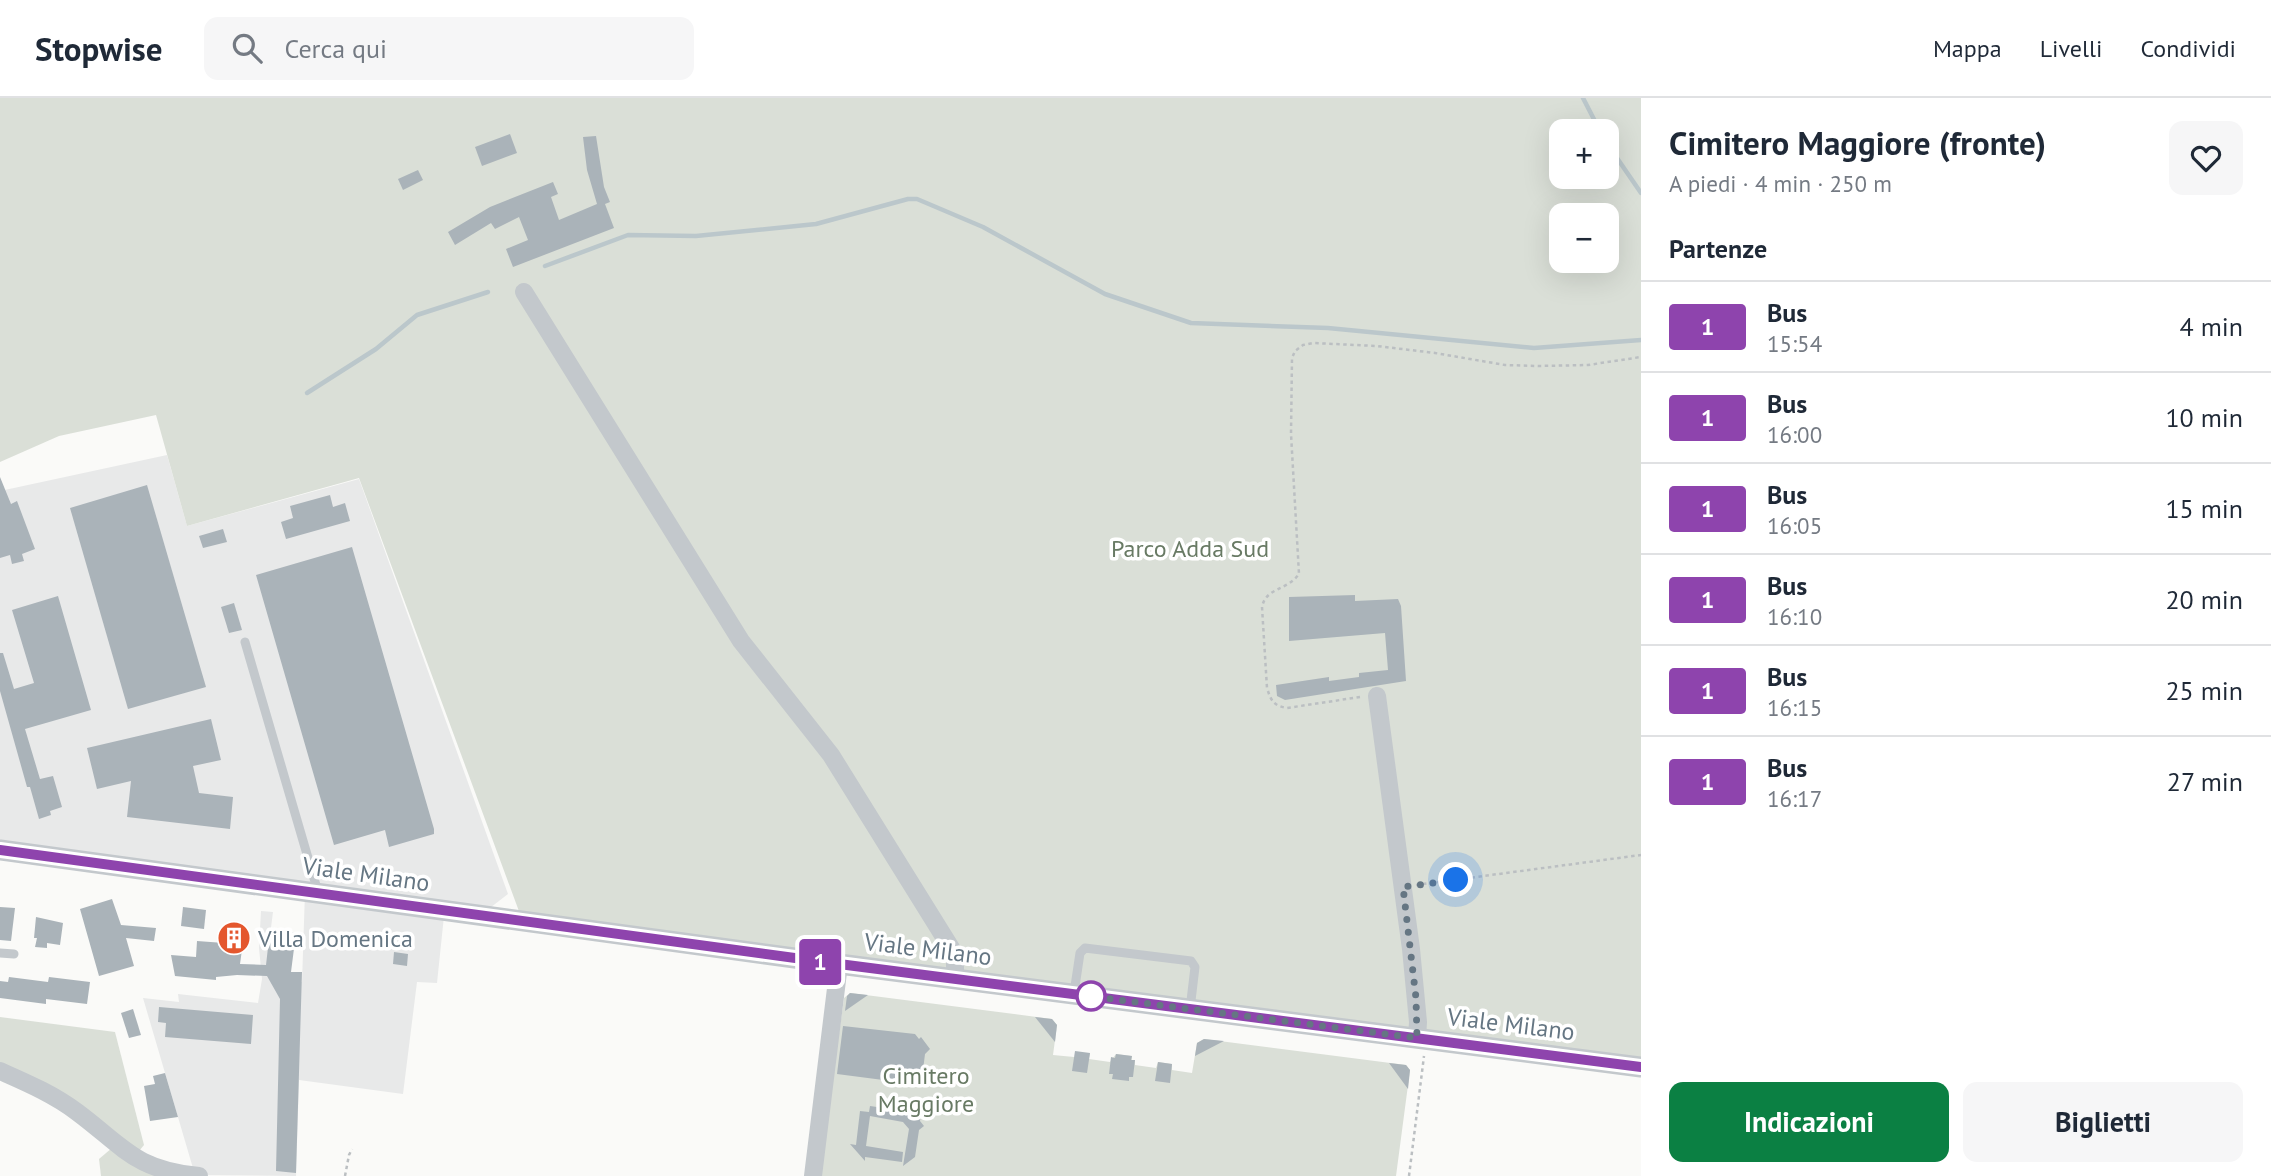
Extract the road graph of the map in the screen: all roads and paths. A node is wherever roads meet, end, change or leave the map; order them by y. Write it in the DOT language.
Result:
graph roads {
  1 [pos="524,292"];
  2 [pos="1641,357"];
  3 [pos="245,642"];
  4 [pos="1377,696"];
  5 [pos="0,850"];
  6 [pos="1641,855"];
  7 [pos="1403,887"];
  8 [pos="319,894"];
  9 [pos="0,953"];
  10 [pos="14,954"];
  11 [pos="839,964"];
  12 [pos="955,979"];
  13 [pos="1074,994"];
  14 [pos="1190,1009"];
  15 [pos="1422,1039"];
  16 [pos="1641,1067"];
  17 [pos="0,1071"];
  18 [pos="352,1149"];
  19 [pos="199,1176"];
  20 [pos="345,1176"];
  21 [pos="813,1176"];
  22 [pos="1409,1176"];
  1 -- 12 [label="street"];
  2 -- 4 [label="path"];
  3 -- 8 [label="lane"];
  4 -- 7 [label="street"];
  5 -- 8 [label="street, Viale Milano"];
  6 -- 7 [label="path"];
  7 -- 15 [label="street"];
  8 -- 11 [label="street, Viale Milano"];
  9 -- 10 [label="lane"];
  11 -- 12 [label="street, Viale Milano"];
  11 -- 21 [label="street"];
  12 -- 13 [label="street, Viale Milano"];
  13 -- 14 [label="street, Viale Milano"];
  13 -- 14 [label="lane"];
  14 -- 15 [label="street, Viale Milano"];
  15 -- 16 [label="street, Viale Milano"];
  15 -- 22 [label="path"];
  17 -- 19 [label="street"];
  18 -- 20 [label="path"];
}
